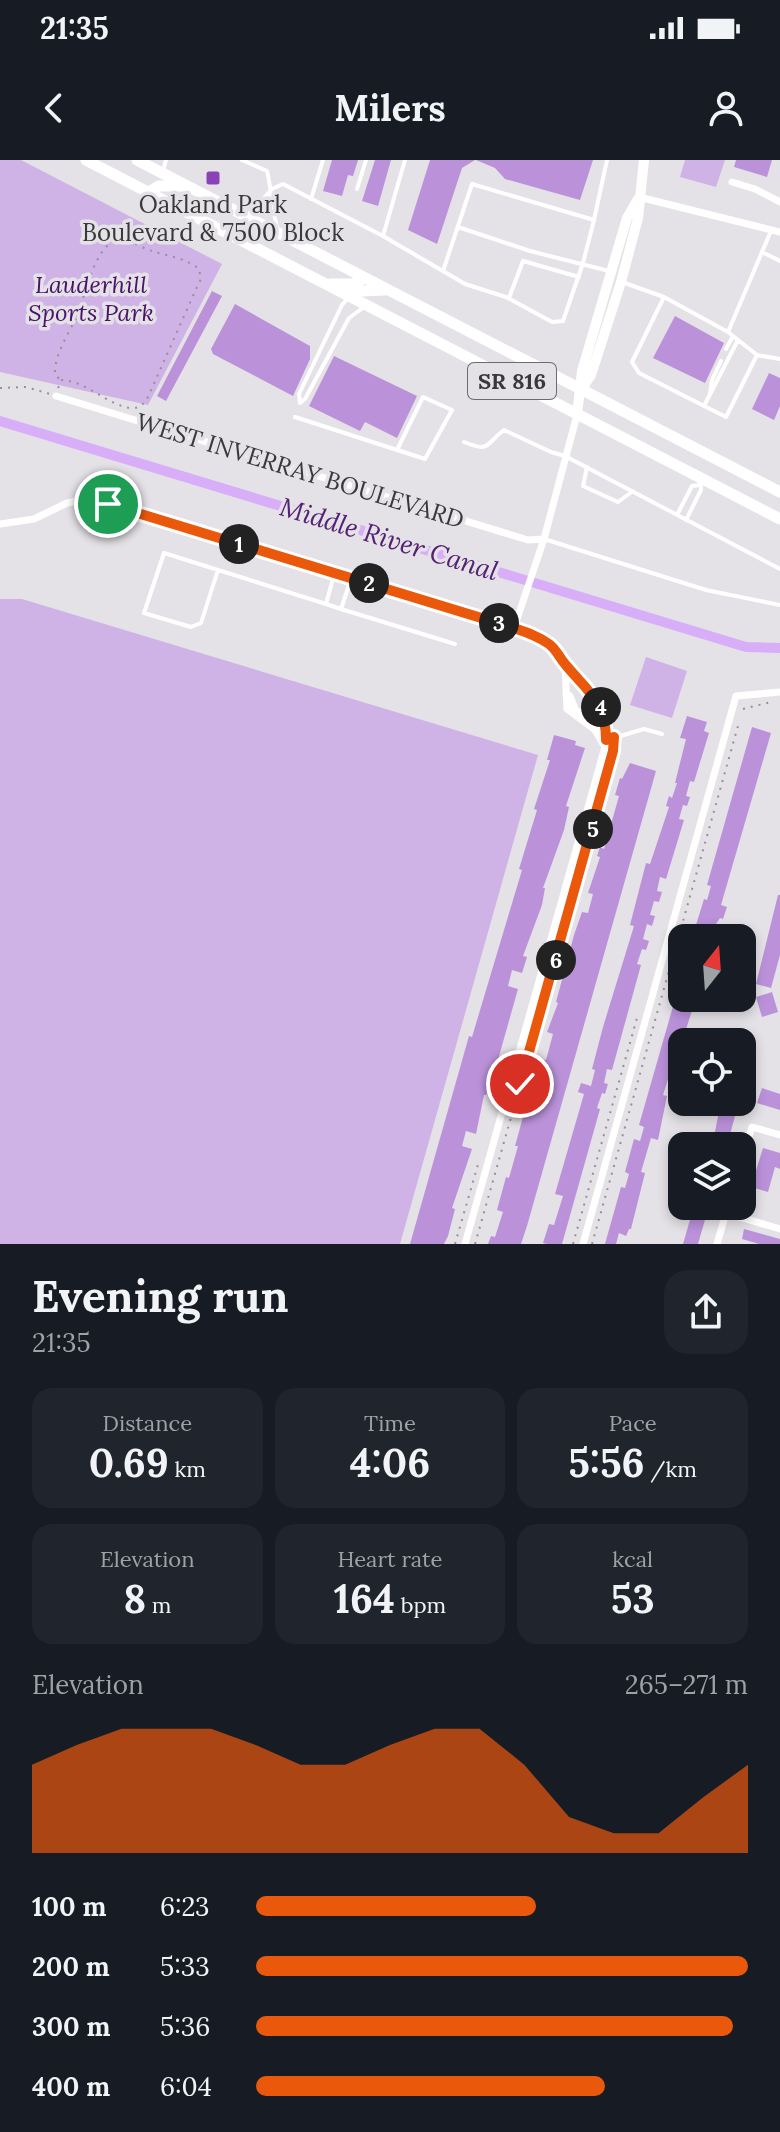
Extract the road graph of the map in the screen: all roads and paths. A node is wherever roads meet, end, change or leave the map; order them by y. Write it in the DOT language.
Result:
graph roads {
  1 [pos="86,160"];
  2 [pos="166,160"];
  3 [pos="242,160"];
  4 [pos="323,160"];
  5 [pos="366,160"];
  6 [pos="405,160"];
  7 [pos="607,160"];
  8 [pos="644,160"];
  9 [pos="144,162"];
  10 [pos="251,162"];
  11 [pos="162,173"];
  12 [pos="115,175"];
  13 [pos="732,182"];
  14 [pos="187,186"];
  15 [pos="272,189"];
  16 [pos="357,189"];
  17 [pos="149,192"];
  18 [pos="639,197"];
  19 [pos="311,199"];
  20 [pos="780,202"];
  21 [pos="248,217"];
  22 [pos="594,220"];
  23 [pos="458,227"];
  24 [pos="776,230"];
  25 [pos="278,233"];
  26 [pos="383,236"];
  27 [pos="762,252"];
  28 [pos="537,253"];
  29 [pos="780,261"];
  30 [pos="583,263"];
  31 [pos="534,264"];
  32 [pos="443,271"];
  33 [pos="611,271"];
  34 [pos="579,277"];
  35 [pos="365,278"];
  36 [pos="621,282"];
  37 [pos="325,284"];
  38 [pos="389,290"];
  39 [pos="349,296"];
  40 [pos="664,297"];
  41 [pos="509,299"];
  42 [pos="367,305"];
  43 [pos="728,332"];
  44 [pos="736,338"];
  45 [pos="726,349"];
  46 [pos="757,355"];
  47 [pos="780,359"];
  48 [pos="721,361"];
  49 [pos="61,381"];
  50 [pos="0,388"];
  51 [pos="581,390"];
  52 [pos="56,396"];
  53 [pos="710,396"];
  54 [pos="704,406"];
  55 [pos="577,415"];
  56 [pos="295,417"];
  57 [pos="464,442"];
  58 [pos="397,450"];
  59 [pos="565,456"];
  60 [pos="587,467"];
  61 [pos="701,482"];
  62 [pos="777,487"];
  63 [pos="633,491"];
  64 [pos="756,506"];
  65 [pos="780,508"];
  66 [pos="677,515"];
  67 [pos="780,519"];
  68 [pos="686,520"];
  69 [pos="0,524"];
  70 [pos="544,539"];
  71 [pos="780,569"];
  72 [pos="218,570"];
  73 [pos="335,573"];
  74 [pos="351,578"];
  75 [pos="326,604"];
  76 [pos="780,605"];
  77 [pos="341,609"];
  78 [pos="514,628"];
  79 [pos="455,644"];
  80 [pos="565,664"];
  81 [pos="780,692"];
  82 [pos="566,694"];
  83 [pos="780,699"];
  84 [pos="597,702"];
  85 [pos="732,710"];
  86 [pos="729,723"];
  87 [pos="662,734"];
  88 [pos="608,741"];
  89 [pos="750,1132"];
  90 [pos="780,1135"];
  91 [pos="724,1220"];
  92 [pos="756,1220"];
  93 [pos="780,1229"];
  94 [pos="465,1244"];
  95 [pos="475,1244"];
  96 [pos="583,1244"];
  97 [pos="592,1244"];
  98 [pos="717,1244"];
  1 -- 12 [label="main road, SR 816"];
  2 -- 11 [label="lane"];
  3 -- 10 [label="lane"];
  4 -- 19 [label="lane"];
  5 -- 16 [label="lane"];
  6 -- 26 [label="lane"];
  7 -- 22 [label="lane"];
  8 -- 18 [label="street"];
  9 -- 11 [label="main road, SR 816"];
  9 -- 12 [label="main road"];
  10 -- 15 [label="lane"];
  11 -- 14 [label="main road, SR 816"];
  12 -- 17 [label="main road, SR 816"];
  13 -- 20 [label="street"];
  14 -- 17 [label="main road"];
  14 -- 21 [label="main road, SR 816"];
  15 -- 19 [label="lane"];
  15 -- 21 [label="lane"];
  15 -- 25 [label="lane"];
  17 -- 37 [label="main road, SR 816"];
  18 -- 24 [label="street"];
  18 -- 33 [label="street"];
  18 -- 36 [label="street"];
  19 -- 26 [label="lane"];
  21 -- 25 [label="main road, SR 816"];
  22 -- 23 [label="lane"];
  22 -- 30 [label="lane"];
  23 -- 28 [label="lane"];
  23 -- 32 [label="lane"];
  24 -- 27 [label="lane"];
  25 -- 35 [label="main road, SR 816"];
  26 -- 32 [label="lane"];
  27 -- 29 [label="lane"];
  27 -- 43 [label="lane"];
  28 -- 30 [label="lane"];
  28 -- 31 [label="lane"];
  30 -- 33 [label="lane"];
  30 -- 34 [label="lane"];
  31 -- 34 [label="lane"];
  31 -- 41 [label="lane"];
  32 -- 41 [label="lane"];
  33 -- 51 [label="street"];
  34 -- 41 [label="lane"];
  35 -- 37 [label="main road"];
  35 -- 38 [label="main road, SR 816"];
  36 -- 40 [label="lane"];
  36 -- 51 [label="street"];
  37 -- 39 [label="main road, SR 816"];
  38 -- 39 [label="main road"];
  38 -- 51 [label="main road, SR 816"];
  39 -- 42 [label="main road, SR 816"];
  39 -- 42 [label="lane"];
  40 -- 43 [label="lane"];
  40 -- 54 [label="lane"];
  42 -- 55 [label="main road, SR 816"];
  43 -- 44 [label="lane"];
  44 -- 45 [label="lane"];
  44 -- 46 [label="lane"];
  44 -- 53 [label="lane"];
  46 -- 47 [label="lane"];
  46 -- 54 [label="lane"];
  48 -- 53 [label="lane"];
  49 -- 49 [label="path"];
  49 -- 52 [label="path"];
  50 -- 52 [label="path"];
  51 -- 55 [label="street"];
  51 -- 62 [label="main road, SR 816"];
  52 -- 70 [label="street, WEST INVERRAY BOULEVARD"];
  53 -- 54 [label="lane"];
  55 -- 59 [label="street"];
  55 -- 61 [label="main road, SR 816"];
  56 -- 58 [label="lane"];
  57 -- 59 [label="lane"];
  58 -- 58 [label="lane"];
  59 -- 60 [label="lane"];
  59 -- 70 [label="street"];
  60 -- 63 [label="lane"];
  60 -- 63 [label="lane"];
  61 -- 64 [label="main road, SR 816"];
  61 -- 66 [label="lane"];
  61 -- 68 [label="lane"];
  63 -- 66 [label="lane"];
  64 -- 65 [label="main road"];
  64 -- 67 [label="main road, SR 816"];
  66 -- 68 [label="lane"];
  68 -- 71 [label="lane"];
  69 -- 73 [label="street"];
  70 -- 76 [label="lane"];
  70 -- 78 [label="street"];
  72 -- 72 [label="lane"];
  72 -- 75 [label="lane"];
  73 -- 74 [label="street"];
  73 -- 75 [label="lane"];
  74 -- 77 [label="lane"];
  74 -- 78 [label="street"];
  75 -- 77 [label="lane"];
  77 -- 79 [label="lane"];
  78 -- 80 [label="street"];
  80 -- 82 [label="street"];
  80 -- 84 [label="street"];
  81 -- 85 [label="street"];
  82 -- 84 [label="street"];
  82 -- 88 [label="street"];
  83 -- 85 [label="path"];
  84 -- 88 [label="street"];
  85 -- 86 [label="street"];
  86 -- 96 [label="street"];
  86 -- 97 [label="path"];
  87 -- 88 [label="lane"];
  88 -- 94 [label="street"];
  88 -- 95 [label="path"];
  89 -- 90 [label="street"];
  91 -- 98 [label="street"];
  92 -- 93 [label="street"];
}
